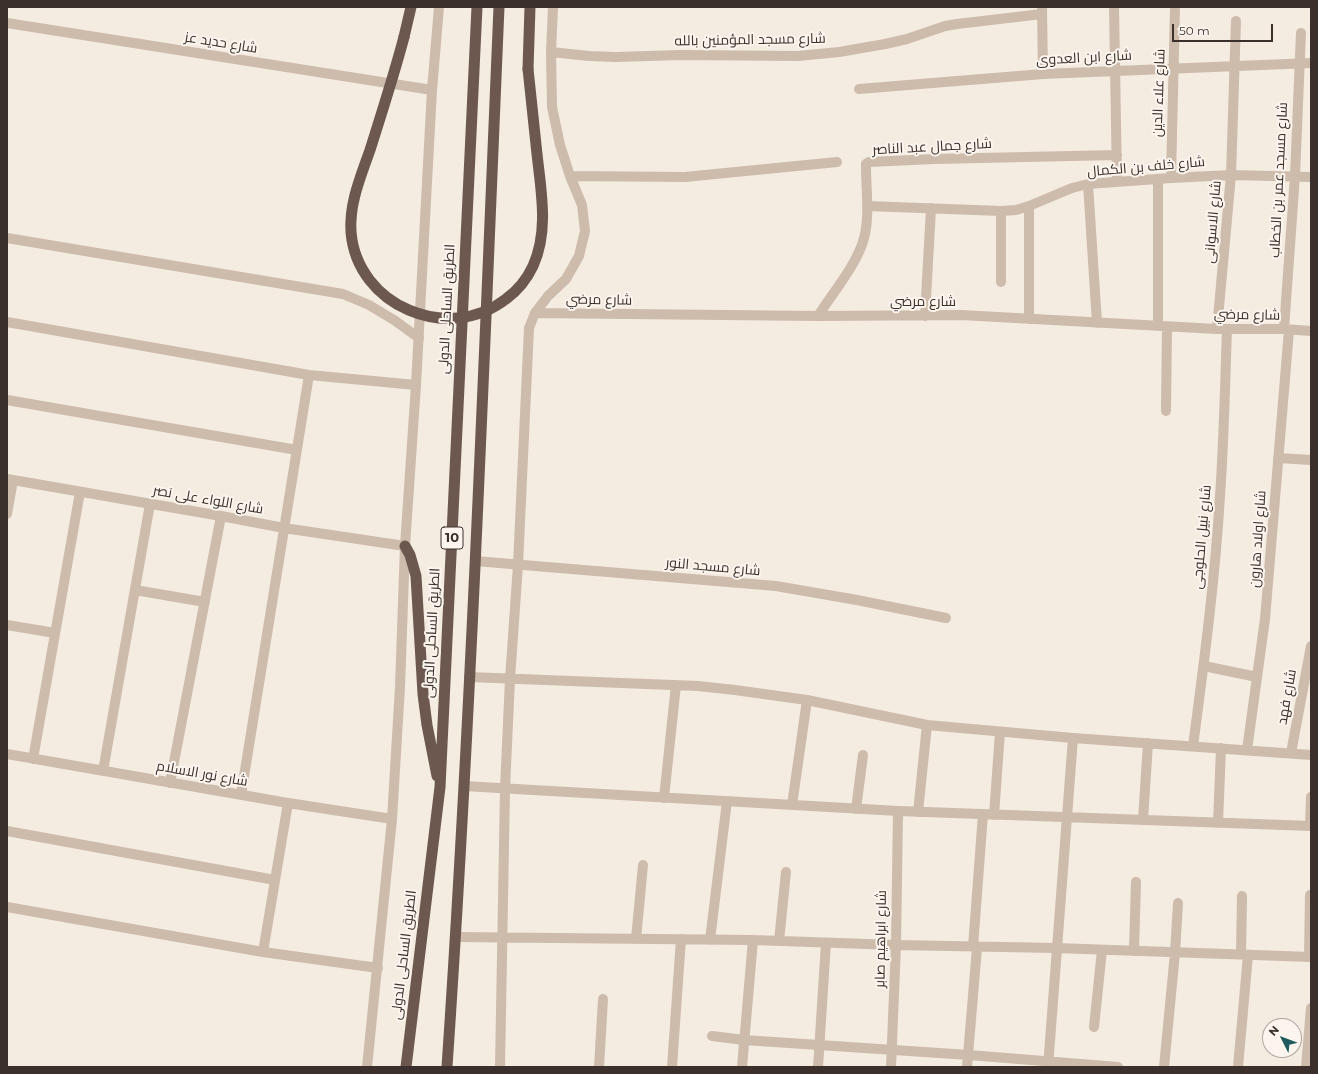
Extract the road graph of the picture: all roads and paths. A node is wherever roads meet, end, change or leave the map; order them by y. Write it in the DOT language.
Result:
graph roads {
  1 [pos="411,7"];
  2 [pos="439,7"];
  3 [pos="476,7"];
  4 [pos="499,7"];
  5 [pos="530,7"];
  6 [pos="553,7"];
  7 [pos="1114,7"];
  8 [pos="1175,8"];
  9 [pos="1042,10"];
  10 [pos="1236,22"];
  11 [pos="7,23"];
  12 [pos="1301,33"];
  13 [pos="551,52"];
  14 [pos="1299,63"];
  15 [pos="1311,63"];
  16 [pos="1235,66"];
  17 [pos="1174,68"];
  18 [pos="1115,71"];
  19 [pos="1044,74"];
  20 [pos="858,89"];
  21 [pos="432,90"];
  22 [pos="1117,155"];
  23 [pos="837,162"];
  24 [pos="1231,175"];
  25 [pos="570,176"];
  26 [pos="1295,176"];
  27 [pos="1311,177"];
  28 [pos="1171,178"];
  29 [pos="1158,179"];
  30 [pos="1117,181"];
  31 [pos="1088,184"];
  32 [pos="867,206"];
  33 [pos="1029,206"];
  34 [pos="931,208"];
  35 [pos="1002,211"];
  36 [pos="7,238"];
  37 [pos="1001,282"];
  38 [pos="534,313"];
  39 [pos="818,316"];
  40 [pos="925,316"];
  41 [pos="1029,319"];
  42 [pos="7,322"];
  43 [pos="1097,323"];
  44 [pos="1163,327"];
  45 [pos="1222,329"];
  46 [pos="1286,330"];
  47 [pos="1311,331"];
  48 [pos="418,338"];
  49 [pos="309,375"];
  50 [pos="416,385"];
  51 [pos="7,400"];
  52 [pos="1166,411"];
  53 [pos="297,450"];
  54 [pos="1278,458"];
  55 [pos="1311,460"];
  56 [pos="10,479"];
  57 [pos="80,492"];
  58 [pos="150,504"];
  59 [pos="7,514"];
  60 [pos="221,516"];
  61 [pos="284,528"];
  62 [pos="405,546"];
  63 [pos="475,561"];
  64 [pos="518,565"];
  65 [pos="135,590"];
  66 [pos="205,602"];
  67 [pos="946,618"];
  68 [pos="7,625"];
  69 [pos="55,633"];
  70 [pos="1311,646"];
  71 [pos="1204,666"];
  72 [pos="469,677"];
  73 [pos="1257,677"];
  74 [pos="510,679"];
  75 [pos="676,685"];
  76 [pos="807,700"];
  77 [pos="927,725"];
  78 [pos="1000,732"];
  79 [pos="1073,738"];
  80 [pos="1148,743"];
  81 [pos="1193,746"];
  82 [pos="1221,748"];
  83 [pos="1247,750"];
  84 [pos="1291,753"];
  85 [pos="7,754"];
  86 [pos="863,755"];
  87 [pos="1311,755"];
  88 [pos="33,759"];
  89 [pos="103,771"];
  90 [pos="170,783"];
  91 [pos="464,786"];
  92 [pos="440,787"];
  93 [pos="505,790"];
  94 [pos="241,795"];
  95 [pos="1311,797"];
  96 [pos="664,798"];
  97 [pos="727,801"];
  98 [pos="288,803"];
  99 [pos="792,805"];
  100 [pos="856,809"];
  101 [pos="898,811"];
  102 [pos="918,812"];
  103 [pos="983,814"];
  104 [pos="994,815"];
  105 [pos="1067,818"];
  106 [pos="392,820"];
  107 [pos="1143,820"];
  108 [pos="1218,823"];
  109 [pos="1310,826"];
  110 [pos="7,831"];
  111 [pos="643,865"];
  112 [pos="786,872"];
  113 [pos="275,880"];
  114 [pos="1136,882"];
  115 [pos="1310,895"];
  116 [pos="1242,896"];
  117 [pos="1178,903"];
  118 [pos="7,907"];
  119 [pos="456,937"];
  120 [pos="502,938"];
  121 [pos="636,939"];
  122 [pos="681,939"];
  123 [pos="710,940"];
  124 [pos="753,940"];
  125 [pos="779,941"];
  126 [pos="826,943"];
  127 [pos="896,945"];
  128 [pos="975,948"];
  129 [pos="1056,948"];
  130 [pos="1102,950"];
  131 [pos="1134,951"];
  132 [pos="263,952"];
  133 [pos="1175,953"];
  134 [pos="1244,955"];
  135 [pos="1310,957"];
  136 [pos="378,968"];
  137 [pos="604,998"];
  138 [pos="1311,1008"];
  139 [pos="1094,1027"];
  140 [pos="712,1036"];
  141 [pos="744,1040"];
  142 [pos="819,1045"];
  143 [pos="892,1050"];
  144 [pos="969,1055"];
  145 [pos="1048,1065"];
  146 [pos="367,1067"];
  147 [pos="406,1067"];
  148 [pos="447,1067"];
  149 [pos="500,1067"];
  150 [pos="599,1067"];
  151 [pos="672,1067"];
  152 [pos="742,1067"];
  153 [pos="818,1067"];
  154 [pos="891,1067"];
  155 [pos="968,1067"];
  156 [pos="1118,1067"];
  157 [pos="1164,1067"];
  158 [pos="1238,1067"];
  159 [pos="1306,1067"];
  1 -- 5 [label="highway, bridge"];
  2 -- 21 [label="street"];
  3 -- 92 [label="highway, الطريق الساحلى الدولى / 10"];
  4 -- 63 [label="highway, 10"];
  6 -- 13 [label="street"];
  7 -- 18 [label="street"];
  8 -- 17 [label="street, شارع علاء الدين"];
  9 -- 13 [label="street, شارع مسجد المؤمنين بالله"];
  9 -- 19 [label="street"];
  10 -- 16 [label="street, شارع الاسوانى"];
  11 -- 21 [label="street, شارع حديد عز"];
  12 -- 14 [label="street, شارع مسجد عمر بن الخطاب"];
  13 -- 25 [label="street"];
  14 -- 15 [label="street, شارع ابن العدوى"];
  14 -- 16 [label="street, شارع ابن العدوى"];
  14 -- 26 [label="street, شارع مسجد عمر بن الخطاب"];
  16 -- 17 [label="street, شارع ابن العدوى"];
  16 -- 24 [label="street, شارع الاسوانى"];
  17 -- 18 [label="street, شارع ابن العدوى"];
  17 -- 28 [label="street, شارع علاء الدين"];
  18 -- 19 [label="street, شارع ابن العدوى"];
  18 -- 22 [label="street"];
  19 -- 20 [label="street, شارع ابن العدوى"];
  21 -- 48 [label="street"];
  22 -- 30 [label="street"];
  22 -- 32 [label="street, شارع جمال عبد الناصر"];
  23 -- 25 [label="street"];
  24 -- 26 [label="street, شارع خلف بن الكمال"];
  24 -- 28 [label="street, شارع خلف بن الكمال"];
  24 -- 45 [label="street, شارع الاسوانى"];
  25 -- 38 [label="street"];
  26 -- 27 [label="street, شارع خلف بن الكمال"];
  26 -- 46 [label="street, شارع مسجد عمر بن الخطاب"];
  28 -- 29 [label="street, شارع خلف بن الكمال"];
  29 -- 30 [label="street, شارع خلف بن الكمال"];
  29 -- 44 [label="street"];
  30 -- 31 [label="street, شارع خلف بن الكمال"];
  31 -- 33 [label="street, شارع خلف بن الكمال"];
  31 -- 43 [label="street"];
  32 -- 34 [label="street, شارع خلف بن الكمال"];
  32 -- 39 [label="street, شارع جمال عبد الناصر"];
  33 -- 35 [label="street, شارع خلف بن الكمال"];
  33 -- 41 [label="street"];
  34 -- 35 [label="street, شارع خلف بن الكمال"];
  34 -- 40 [label="street"];
  35 -- 37 [label="street"];
  36 -- 48 [label="street"];
  38 -- 39 [label="street, شارع مرضي"];
  38 -- 64 [label="street"];
  39 -- 40 [label="street, شارع مرضي"];
  40 -- 41 [label="street, شارع مرضي"];
  41 -- 43 [label="street, شارع مرضي"];
  42 -- 49 [label="street"];
  43 -- 44 [label="street, شارع مرضي"];
  44 -- 45 [label="street, شارع مرضي"];
  44 -- 52 [label="street"];
  45 -- 46 [label="street, شارع مرضي"];
  45 -- 71 [label="street, شارع نبيل الحلوجى"];
  46 -- 47 [label="street, شارع مرضي"];
  46 -- 54 [label="street, شارع اولاد هارون"];
  48 -- 50 [label="street"];
  49 -- 50 [label="street"];
  49 -- 53 [label="street"];
  50 -- 62 [label="street"];
  51 -- 53 [label="street"];
  53 -- 61 [label="street"];
  54 -- 55 [label="street"];
  54 -- 73 [label="street, شارع اولاد هارون"];
  56 -- 57 [label="street, شارع اللواء على نصر"];
  56 -- 59 [label="street"];
  57 -- 58 [label="street, شارع اللواء على نصر"];
  57 -- 69 [label="street"];
  58 -- 60 [label="street, شارع اللواء على نصر"];
  58 -- 65 [label="street"];
  60 -- 61 [label="street, شارع اللواء على نصر"];
  60 -- 66 [label="street"];
  61 -- 62 [label="street, شارع اللواء على نصر"];
  61 -- 94 [label="street"];
  62 -- 92 [label="highway"];
  62 -- 106 [label="street"];
  63 -- 64 [label="street, شارع مسجد النور"];
  63 -- 72 [label="highway, 10"];
  64 -- 67 [label="street, شارع مسجد النور"];
  64 -- 74 [label="street"];
  65 -- 66 [label="street"];
  65 -- 89 [label="street"];
  66 -- 90 [label="street"];
  68 -- 69 [label="street"];
  69 -- 88 [label="street"];
  70 -- 84 [label="street, شارع فهد"];
  71 -- 73 [label="street"];
  71 -- 81 [label="street, شارع نبيل الحلوجى"];
  72 -- 74 [label="street"];
  72 -- 91 [label="highway, 10"];
  73 -- 83 [label="street, شارع اولاد هارون"];
  74 -- 75 [label="street"];
  74 -- 93 [label="street"];
  75 -- 76 [label="street"];
  75 -- 96 [label="street"];
  76 -- 77 [label="street"];
  76 -- 99 [label="street"];
  77 -- 78 [label="street"];
  77 -- 102 [label="street"];
  78 -- 79 [label="street"];
  78 -- 104 [label="street"];
  79 -- 80 [label="street"];
  79 -- 105 [label="street"];
  80 -- 81 [label="street"];
  80 -- 107 [label="street"];
  81 -- 82 [label="street"];
  82 -- 83 [label="street"];
  82 -- 108 [label="street"];
  83 -- 84 [label="street"];
  84 -- 87 [label="street"];
  85 -- 88 [label="street, شارع نور الاسلام"];
  86 -- 100 [label="street"];
  88 -- 89 [label="street, شارع نور الاسلام"];
  89 -- 90 [label="street, شارع نور الاسلام"];
  90 -- 94 [label="street, شارع نور الاسلام"];
  91 -- 93 [label="street"];
  91 -- 119 [label="highway, 10"];
  92 -- 147 [label="highway, الطريق الساحلى الدولى / 10"];
  93 -- 96 [label="street"];
  93 -- 120 [label="street"];
  94 -- 98 [label="street, شارع نور الاسلام"];
  95 -- 109 [label="street"];
  96 -- 97 [label="street"];
  97 -- 99 [label="street"];
  97 -- 123 [label="street"];
  98 -- 106 [label="street, شارع نور الاسلام"];
  98 -- 113 [label="street"];
  99 -- 100 [label="street"];
  100 -- 101 [label="street"];
  101 -- 102 [label="street"];
  101 -- 127 [label="street, شارع ابراهيم صابر"];
  102 -- 103 [label="street"];
  103 -- 104 [label="street"];
  103 -- 128 [label="street"];
  104 -- 105 [label="street"];
  105 -- 107 [label="street"];
  105 -- 129 [label="street"];
  106 -- 136 [label="street"];
  107 -- 108 [label="street"];
  108 -- 109 [label="street"];
  110 -- 113 [label="street"];
  111 -- 121 [label="street"];
  112 -- 125 [label="street"];
  113 -- 132 [label="street"];
  114 -- 131 [label="street"];
  115 -- 135 [label="street"];
  116 -- 134 [label="street"];
  117 -- 133 [label="street"];
  118 -- 132 [label="street"];
  119 -- 120 [label="street"];
  119 -- 148 [label="highway, 10"];
  120 -- 121 [label="street"];
  120 -- 149 [label="street"];
  121 -- 122 [label="street"];
  122 -- 123 [label="street"];
  122 -- 151 [label="street"];
  123 -- 124 [label="street"];
  124 -- 125 [label="street"];
  124 -- 141 [label="street"];
  125 -- 126 [label="street"];
  126 -- 127 [label="street"];
  126 -- 142 [label="street"];
  127 -- 128 [label="street"];
  127 -- 143 [label="street, شارع ابراهيم صابر"];
  128 -- 129 [label="street"];
  128 -- 144 [label="street"];
  129 -- 130 [label="street"];
  129 -- 145 [label="street"];
  130 -- 131 [label="street"];
  130 -- 139 [label="street"];
  131 -- 133 [label="street"];
  132 -- 136 [label="street"];
  133 -- 134 [label="street"];
  133 -- 157 [label="street"];
  134 -- 135 [label="street"];
  134 -- 158 [label="street"];
  136 -- 146 [label="street"];
  137 -- 150 [label="street"];
  138 -- 159 [label="street"];
  140 -- 141 [label="street"];
  141 -- 142 [label="street"];
  141 -- 152 [label="street"];
  142 -- 143 [label="street"];
  142 -- 153 [label="street"];
  143 -- 144 [label="street"];
  143 -- 154 [label="street, شارع ابراهيم صابر"];
  144 -- 145 [label="street"];
  144 -- 155 [label="street"];
  145 -- 156 [label="street"];
}
